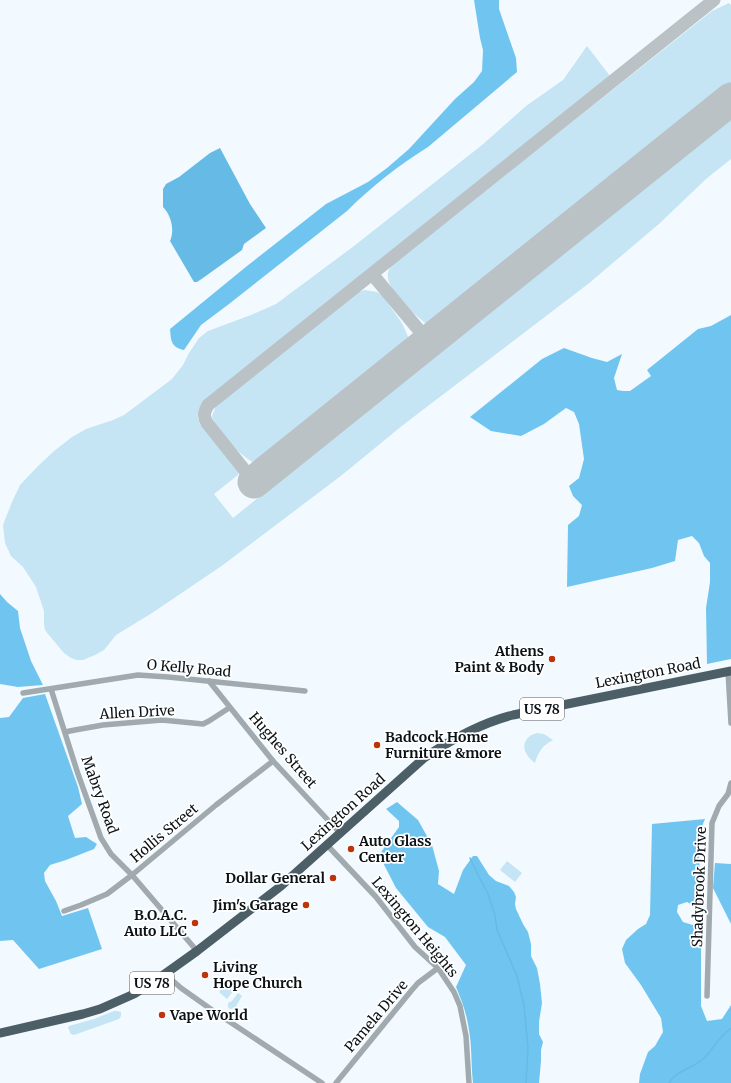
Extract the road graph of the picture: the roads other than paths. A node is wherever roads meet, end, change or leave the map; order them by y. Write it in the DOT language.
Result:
graph roads {
  1 [pos="730,671"];
  2 [pos="209,681"];
  3 [pos="51,689"];
  4 [pos="305,691"];
  5 [pos="23,693"];
  6 [pos="229,706"];
  7 [pos="731,723"];
  8 [pos="65,732"];
  9 [pos="274,761"];
  10 [pos="731,783"];
  11 [pos="340,832"];
  12 [pos="327,845"];
  13 [pos="132,875"];
  14 [pos="64,911"];
  15 [pos="197,951"];
  16 [pos="438,968"];
  17 [pos="165,974"];
  18 [pos="707,996"];
  19 [pos="0,1033"];
  20 [pos="322,1083"];
  21 [pos="336,1083"];
  22 [pos="469,1083"];
  1 -- 7 [label="street"];
  1 -- 11 [label="highway, Lexington Road / US 78"];
  2 -- 3 [label="street, O Kelly Road"];
  2 -- 4 [label="street, O Kelly Road"];
  2 -- 6 [label="street, Hughes Street"];
  3 -- 5 [label="street, O Kelly Road"];
  3 -- 8 [label="street, Mabry Road"];
  6 -- 8 [label="street, Allen Drive"];
  6 -- 9 [label="street, Hughes Street"];
  8 -- 13 [label="street, Mabry Road"];
  9 -- 11 [label="street, Hughes Street"];
  9 -- 13 [label="street, Hollis Street"];
  10 -- 18 [label="street, Shadybrook Drive"];
  11 -- 12 [label="highway, Lexington Road / US 78"];
  12 -- 15 [label="highway, Lexington Road / US 78"];
  12 -- 16 [label="street, Lexington Heights"];
  13 -- 14 [label="street, Hollis Street"];
  13 -- 15 [label="street, Mabry Road"];
  15 -- 17 [label="highway, Lexington Road / US 78"];
  16 -- 21 [label="street, Pamela Drive"];
  16 -- 22 [label="street, Lexington Heights"];
  17 -- 19 [label="highway, Lexington Road / US 78"];
  17 -- 20 [label="street"];
}
